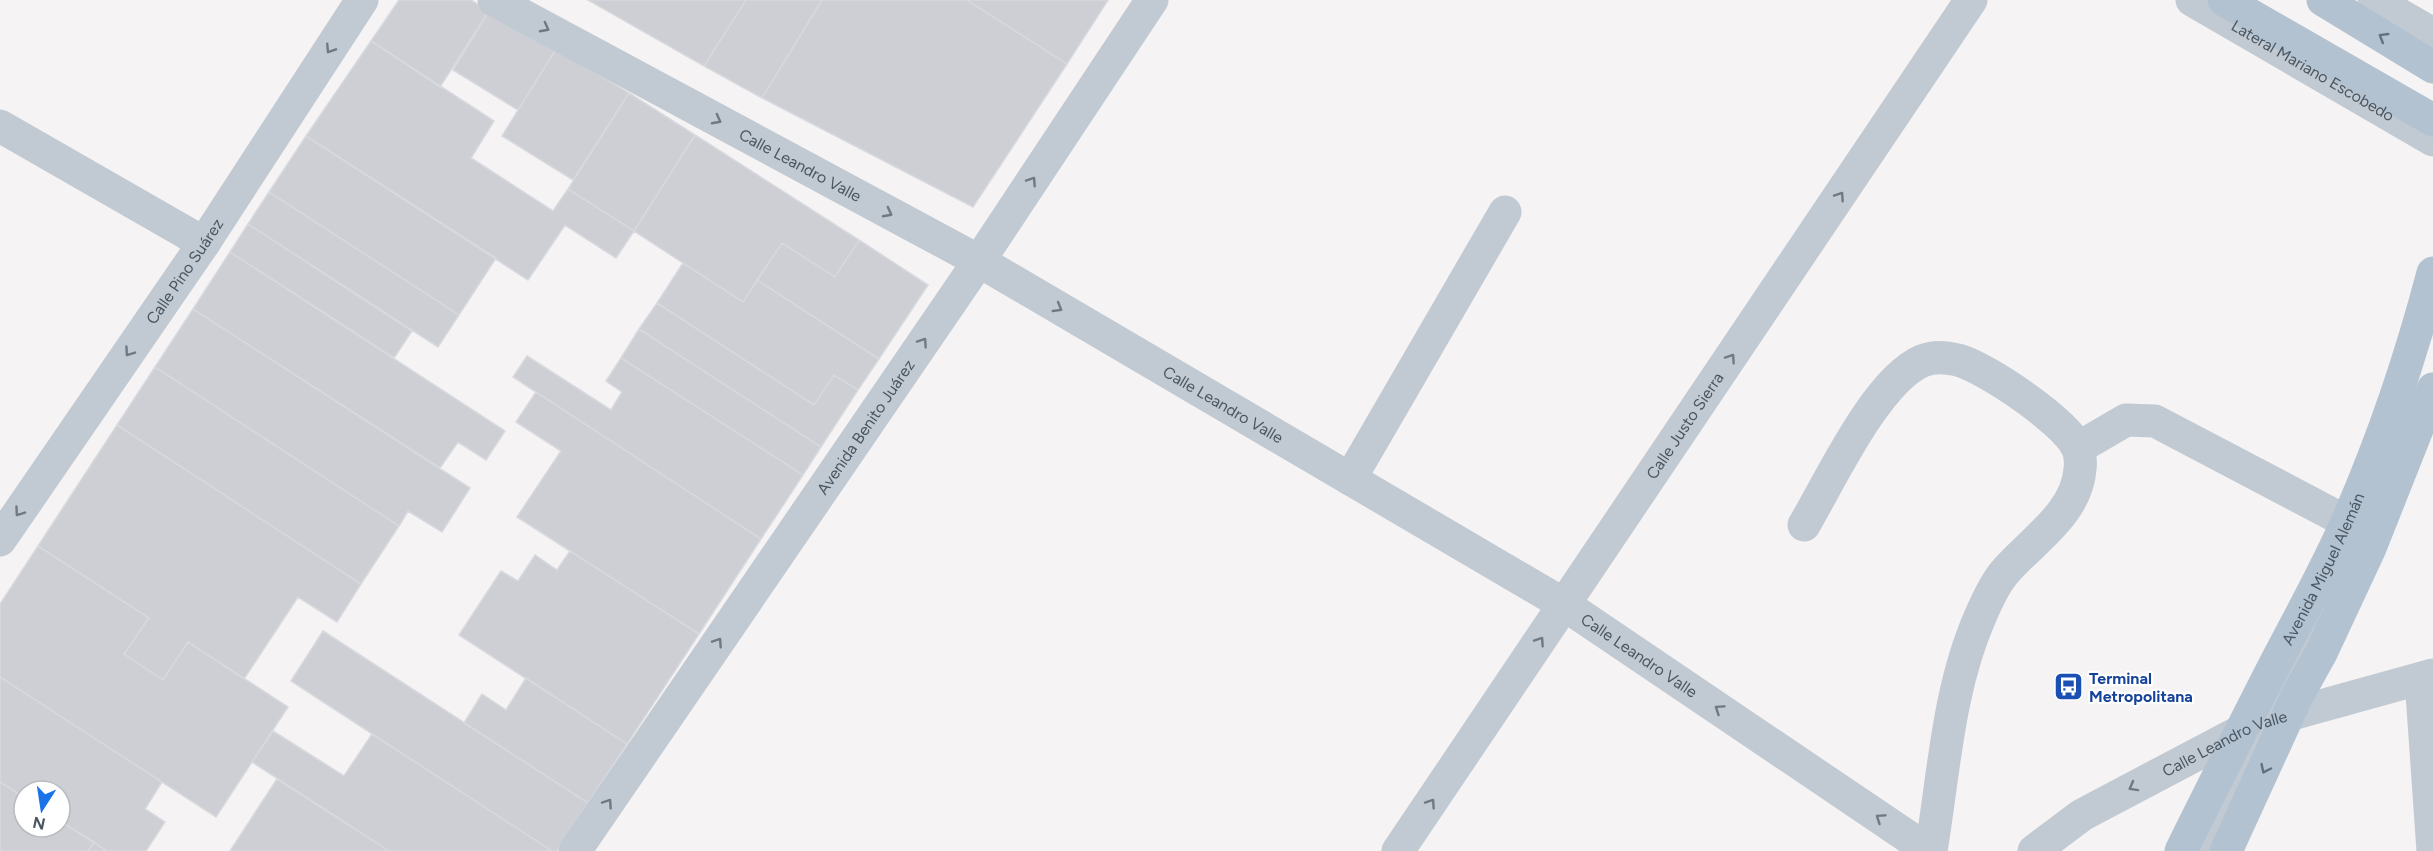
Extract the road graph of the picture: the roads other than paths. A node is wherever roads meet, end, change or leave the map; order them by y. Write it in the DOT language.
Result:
graph roads {
  1 [pos="362,0"];
  2 [pos="494,0"];
  3 [pos="1152,0"];
  4 [pos="1971,0"];
  5 [pos="2193,0"];
  6 [pos="2224,0"];
  7 [pos="2323,0"];
  8 [pos="2374,0"];
  9 [pos="2433,34"];
  10 [pos="2433,67"];
  11 [pos="2433,120"];
  12 [pos="0,126"];
  13 [pos="2433,140"];
  14 [pos="1505,212"];
  15 [pos="204,243"];
  16 [pos="979,261"];
  17 [pos="2433,273"];
  18 [pos="2433,327"];
  19 [pos="2433,389"];
  20 [pos="2078,448"];
  21 [pos="1350,479"];
  22 [pos="2347,522"];
  23 [pos="1804,525"];
  24 [pos="0,540"];
  25 [pos="1565,605"];
  26 [pos="2427,677"];
  27 [pos="2264,723"];
  28 [pos="574,851"];
  29 [pos="1398,851"];
  30 [pos="1930,851"];
  31 [pos="2034,851"];
  32 [pos="2181,851"];
  33 [pos="2202,851"];
  34 [pos="2226,851"];
  35 [pos="2433,851"];
  1 -- 15 [label="street, Calle Pino Suárez, one-way"];
  2 -- 16 [label="street, Calle Leandro Valle, one-way"];
  16 -- 3 [label="street, Avenida Benito Juárez, one-way"];
  25 -- 4 [label="street, Calle Justo Sierra, one-way"];
  5 -- 13 [label="street, Lateral Mariano Escobedo"];
  6 -- 11 [label="main road"];
  10 -- 7 [label="main road, one-way"];
  8 -- 9 [label="street"];
  12 -- 15 [label="street"];
  14 -- 21 [label="street"];
  15 -- 24 [label="street, Calle Pino Suárez, one-way"];
  16 -- 21 [label="street, Calle Leandro Valle, one-way"];
  28 -- 16 [label="street, Avenida Benito Juárez, one-way"];
  17 -- 22 [label="main road, Avenida Miguel Alemán"];
  18 -- 27 [label="street"];
  19 -- 27 [label="main road, Avenida Miguel Alemán"];
  20 -- 22 [label="street"];
  20 -- 23 [label="street"];
  20 -- 30 [label="street"];
  21 -- 25 [label="street, Calle Leandro Valle"];
  22 -- 27 [label="main road, Avenida Miguel Alemán"];
  29 -- 25 [label="street, Calle Justo Sierra, one-way"];
  30 -- 25 [label="street, Calle Leandro Valle, one-way"];
  26 -- 27 [label="street, Calle Leandro Valle"];
  26 -- 35 [label="street"];
  27 -- 31 [label="street, Calle Leandro Valle, one-way"];
  27 -- 32 [label="main road, Avenida Miguel Alemán"];
  27 -- 33 [label="street"];
  27 -- 34 [label="main road, Avenida Miguel Alemán, one-way"];
}
